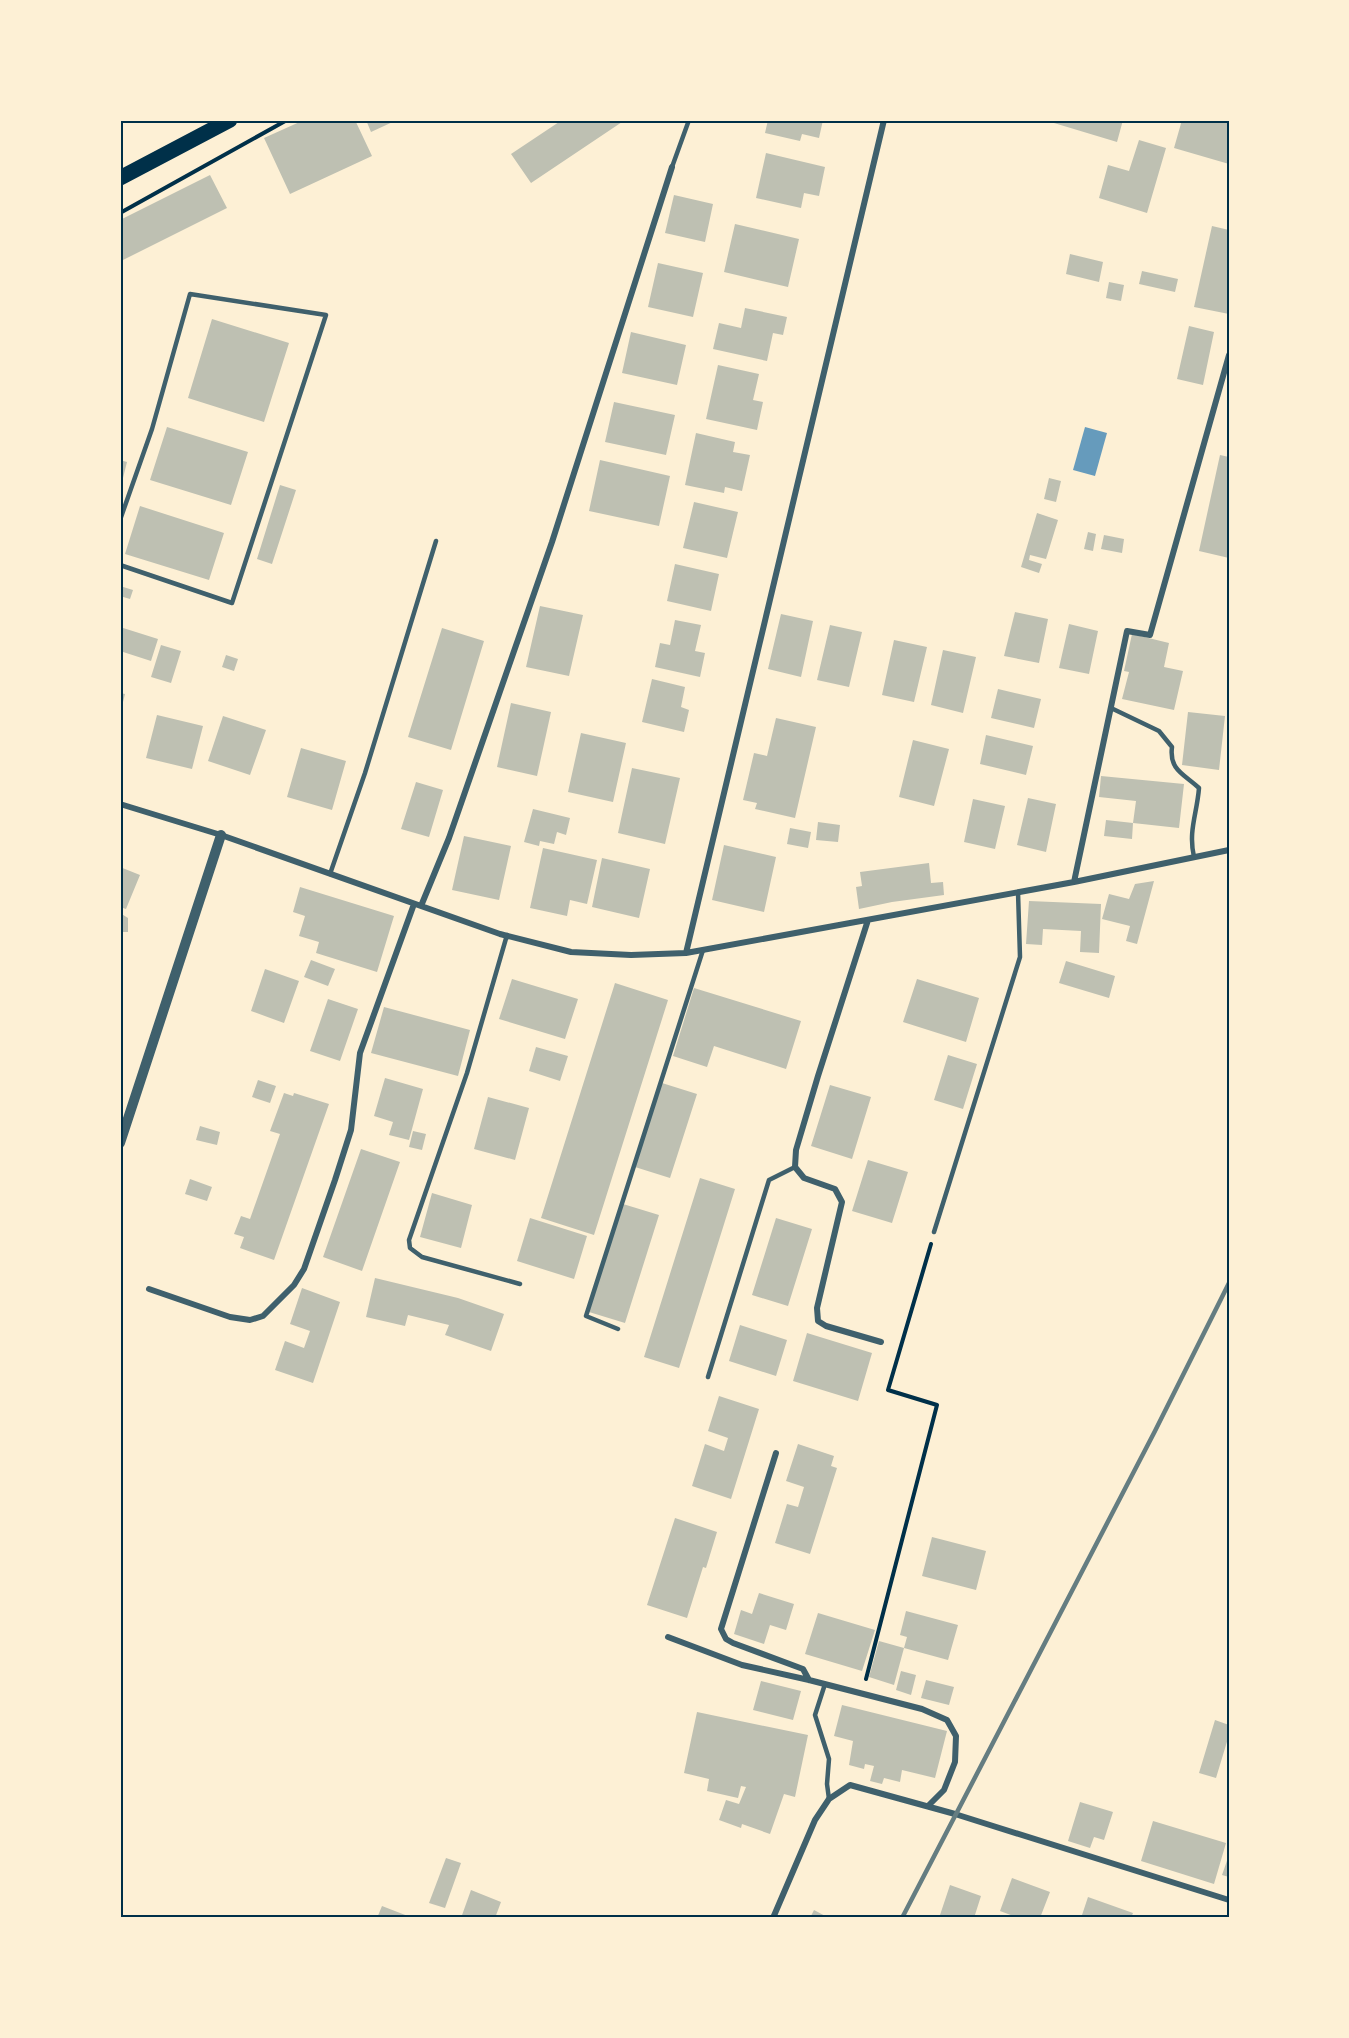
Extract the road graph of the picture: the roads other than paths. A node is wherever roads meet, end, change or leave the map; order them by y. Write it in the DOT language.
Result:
graph roads {
  1 [pos="230,120"];
  2 [pos="689,120"];
  3 [pos="884,120"];
  4 [pos="672,167"];
  5 [pos="120,178"];
  6 [pos="1229,355"];
  7 [pos="120,519"];
  8 [pos="436,541"];
  9 [pos="120,565"];
  10 [pos="1111,708"];
  11 [pos="120,804"];
  12 [pos="221,835"];
  13 [pos="1229,850"];
  14 [pos="1194,857"];
  15 [pos="330,874"];
  16 [pos="1074,882"];
  17 [pos="1018,892"];
  18 [pos="418,905"];
  19 [pos="868,920"];
  20 [pos="507,935"];
  21 [pos="703,950"];
  22 [pos="686,953"];
  23 [pos="120,1143"];
  24 [pos="795,1167"];
  25 [pos="934,1232"];
  26 [pos="520,1284"];
  27 [pos="149,1289"];
  28 [pos="618,1329"];
  29 [pos="881,1342"];
  30 [pos="708,1377"];
  31 [pos="776,1453"];
  32 [pos="668,1637"];
  33 [pos="809,1680"];
  34 [pos="825,1684"];
  35 [pos="829,1799"];
  36 [pos="928,1806"];
  37 [pos="1229,1900"];
  38 [pos="773,1918"];
  1 -- 5 [label="main road"];
  2 -- 4 [label="lane"];
  3 -- 22 [label="street"];
  4 -- 18 [label="street"];
  6 -- 10 [label="street"];
  7 -- 9 [label="lane"];
  8 -- 15 [label="lane"];
  10 -- 14 [label="lane"];
  10 -- 16 [label="street"];
  11 -- 12 [label="street"];
  12 -- 15 [label="street"];
  12 -- 23 [label="street"];
  13 -- 14 [label="street"];
  14 -- 16 [label="street"];
  15 -- 18 [label="street"];
  16 -- 17 [label="street"];
  17 -- 19 [label="street"];
  17 -- 25 [label="lane"];
  18 -- 20 [label="street"];
  18 -- 27 [label="street"];
  19 -- 21 [label="street"];
  19 -- 24 [label="street"];
  20 -- 22 [label="street"];
  20 -- 26 [label="lane"];
  21 -- 22 [label="street"];
  21 -- 28 [label="lane"];
  24 -- 29 [label="street"];
  24 -- 30 [label="lane"];
  31 -- 33 [label="street"];
  32 -- 33 [label="street"];
  33 -- 34 [label="street"];
  34 -- 35 [label="lane"];
  34 -- 36 [label="street"];
  35 -- 36 [label="street"];
  35 -- 38 [label="street"];
  36 -- 37 [label="street"];
}
